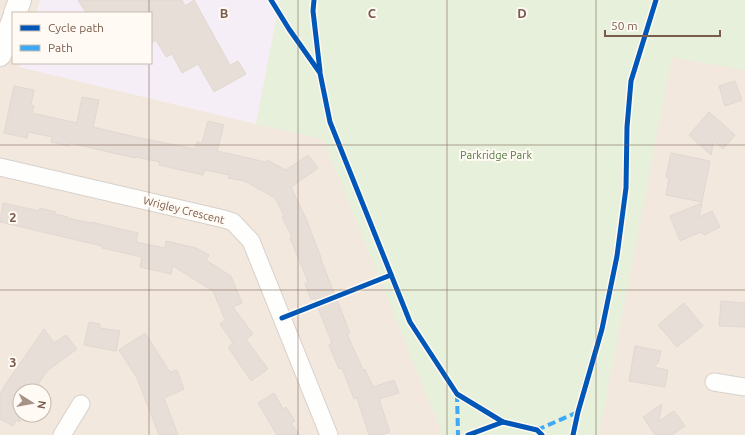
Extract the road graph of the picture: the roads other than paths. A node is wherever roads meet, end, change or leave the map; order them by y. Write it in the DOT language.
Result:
graph roads {
  1 [pos="20,0"];
  2 [pos="15,12"];
  3 [pos="12,23"];
  4 [pos="0,55"];
  5 [pos="0,167"];
  6 [pos="714,382"];
  7 [pos="745,388"];
  8 [pos="81,404"];
  9 [pos="62,435"];
  10 [pos="329,435"];
  1 -- 2 [label="street"];
  3 -- 4 [label="street"];
  5 -- 10 [label="street, Wrigley Crescent"];
  6 -- 7 [label="street"];
  8 -- 9 [label="street"];
}
